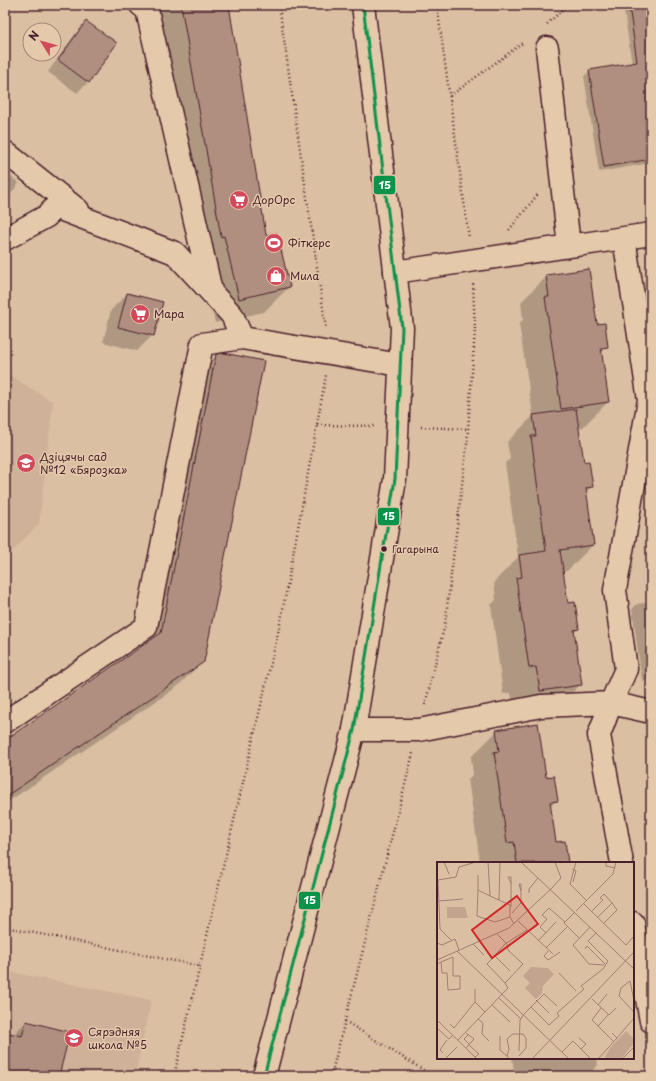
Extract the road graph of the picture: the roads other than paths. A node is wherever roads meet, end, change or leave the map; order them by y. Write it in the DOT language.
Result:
graph roads {
  1 [pos="141,5"];
  2 [pos="363,5"];
  3 [pos="546,37"];
  4 [pos="5,152"];
  5 [pos="91,221"];
  6 [pos="651,234"];
  7 [pos="624,238"];
  8 [pos="5,239"];
  9 [pos="569,246"];
  10 [pos="395,272"];
  11 [pos="211,292"];
  12 [pos="242,338"];
  13 [pos="400,365"];
  14 [pos="611,704"];
  15 [pos="651,712"];
  16 [pos="5,722"];
  17 [pos="354,730"];
  18 [pos="622,862"];
  19 [pos="634,928"];
  20 [pos="651,1022"];
  21 [pos="264,1076"];
  1 -- 11 [label="main road"];
  2 -- 10 [label="main road"];
  3 -- 9 [label="main road"];
  4 -- 5 [label="main road"];
  5 -- 8 [label="main road"];
  5 -- 11 [label="main road"];
  6 -- 7 [label="main road"];
  7 -- 9 [label="main road"];
  7 -- 14 [label="main road"];
  9 -- 10 [label="main road"];
  10 -- 13 [label="main road"];
  11 -- 12 [label="main road"];
  12 -- 13 [label="main road"];
  12 -- 16 [label="main road"];
  13 -- 17 [label="main road"];
  14 -- 15 [label="main road"];
  14 -- 17 [label="main road"];
  14 -- 18 [label="main road"];
  17 -- 21 [label="main road"];
  19 -- 20 [label="main road"];
}
